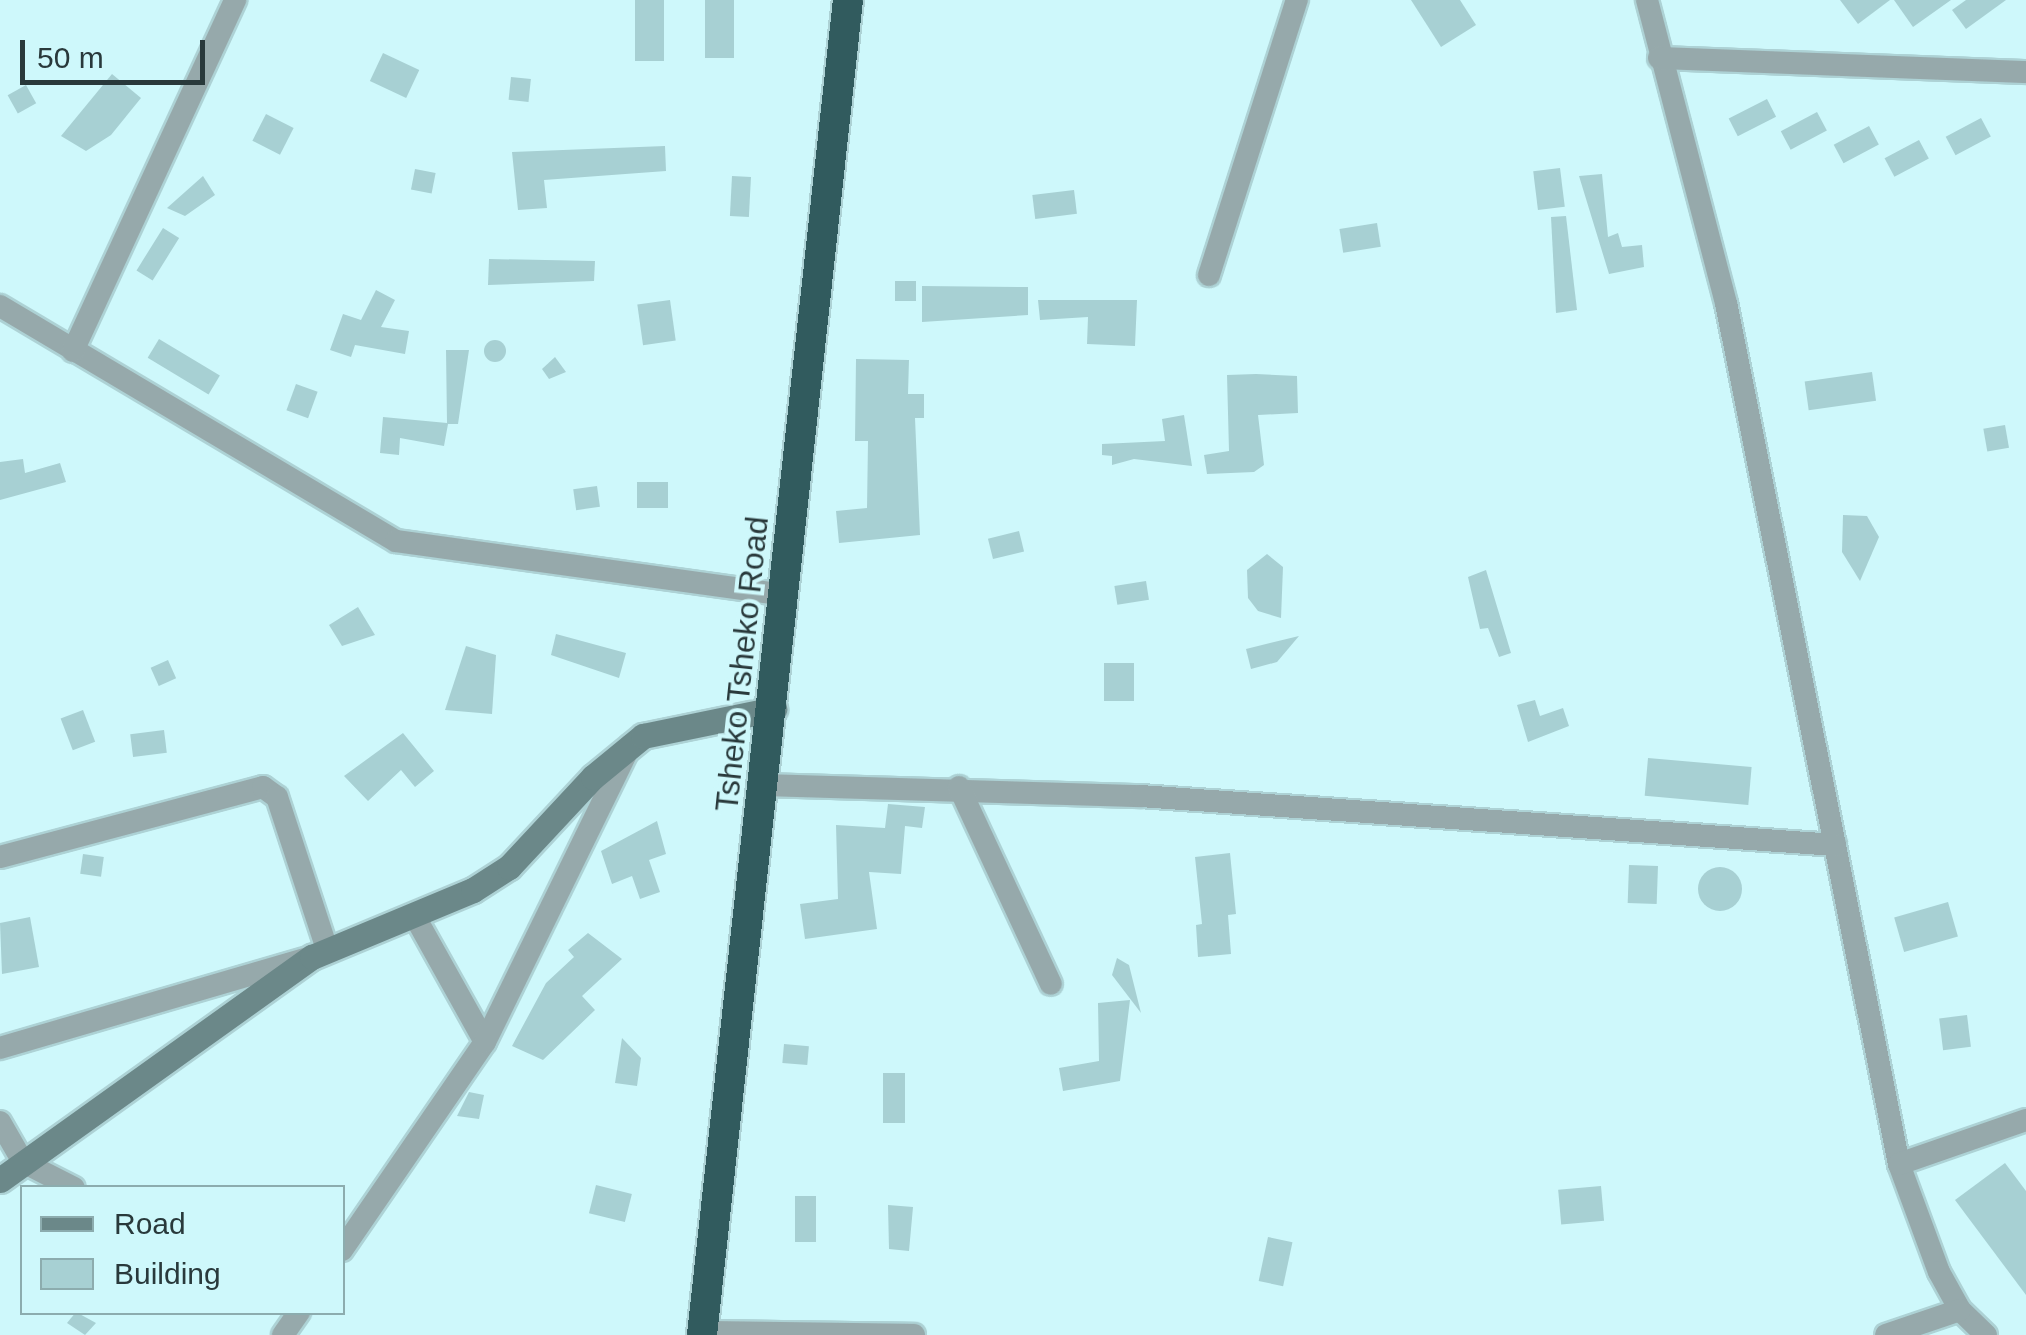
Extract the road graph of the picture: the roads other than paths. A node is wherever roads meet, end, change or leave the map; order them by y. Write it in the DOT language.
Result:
graph roads {
  1 [pos="235,0"];
  2 [pos="848,0"];
  3 [pos="1297,0"];
  4 [pos="1647,0"];
  5 [pos="1659,58"];
  6 [pos="2026,72"];
  7 [pos="1209,275"];
  8 [pos="0,306"];
  9 [pos="73,351"];
  10 [pos="784,595"];
  11 [pos="774,709"];
  12 [pos="631,745"];
  13 [pos="766,784"];
  14 [pos="959,787"];
  15 [pos="1835,845"];
  16 [pos="0,857"];
  17 [pos="414,915"];
  18 [pos="320,953"];
  19 [pos="1051,984"];
  20 [pos="485,1042"];
  21 [pos="0,1048"];
  22 [pos="2026,1120"];
  23 [pos="0,1122"];
  24 [pos="22,1162"];
  25 [pos="1898,1164"];
  26 [pos="0,1180"];
  27 [pos="68,1185"];
  28 [pos="345,1246"];
  29 [pos="1960,1310"];
  30 [pos="703,1334"];
  31 [pos="914,1335"];
  32 [pos="1886,1335"];
  33 [pos="1986,1335"];
  1 -- 9 [label="street"];
  2 -- 10 [label="highway, Tsheko Tsheko Road"];
  3 -- 7 [label="street"];
  4 -- 5 [label="street"];
  5 -- 6 [label="street"];
  5 -- 15 [label="street"];
  8 -- 9 [label="street"];
  9 -- 10 [label="street"];
  10 -- 11 [label="highway, Tsheko Tsheko Road"];
  11 -- 12 [label="street"];
  11 -- 13 [label="highway, Tsheko Tsheko Road"];
  12 -- 17 [label="street"];
  12 -- 20 [label="street"];
  13 -- 14 [label="street"];
  13 -- 30 [label="highway, Tsheko Tsheko Road"];
  14 -- 15 [label="street"];
  14 -- 19 [label="street"];
  15 -- 25 [label="street"];
  16 -- 18 [label="street"];
  17 -- 18 [label="street"];
  17 -- 20 [label="street"];
  18 -- 21 [label="street"];
  18 -- 24 [label="street"];
  20 -- 28 [label="street"];
  22 -- 25 [label="street"];
  23 -- 24 [label="street"];
  24 -- 26 [label="street"];
  24 -- 27 [label="street"];
  25 -- 29 [label="street"];
  29 -- 32 [label="street"];
  29 -- 33 [label="street"];
  30 -- 31 [label="street"];
}
